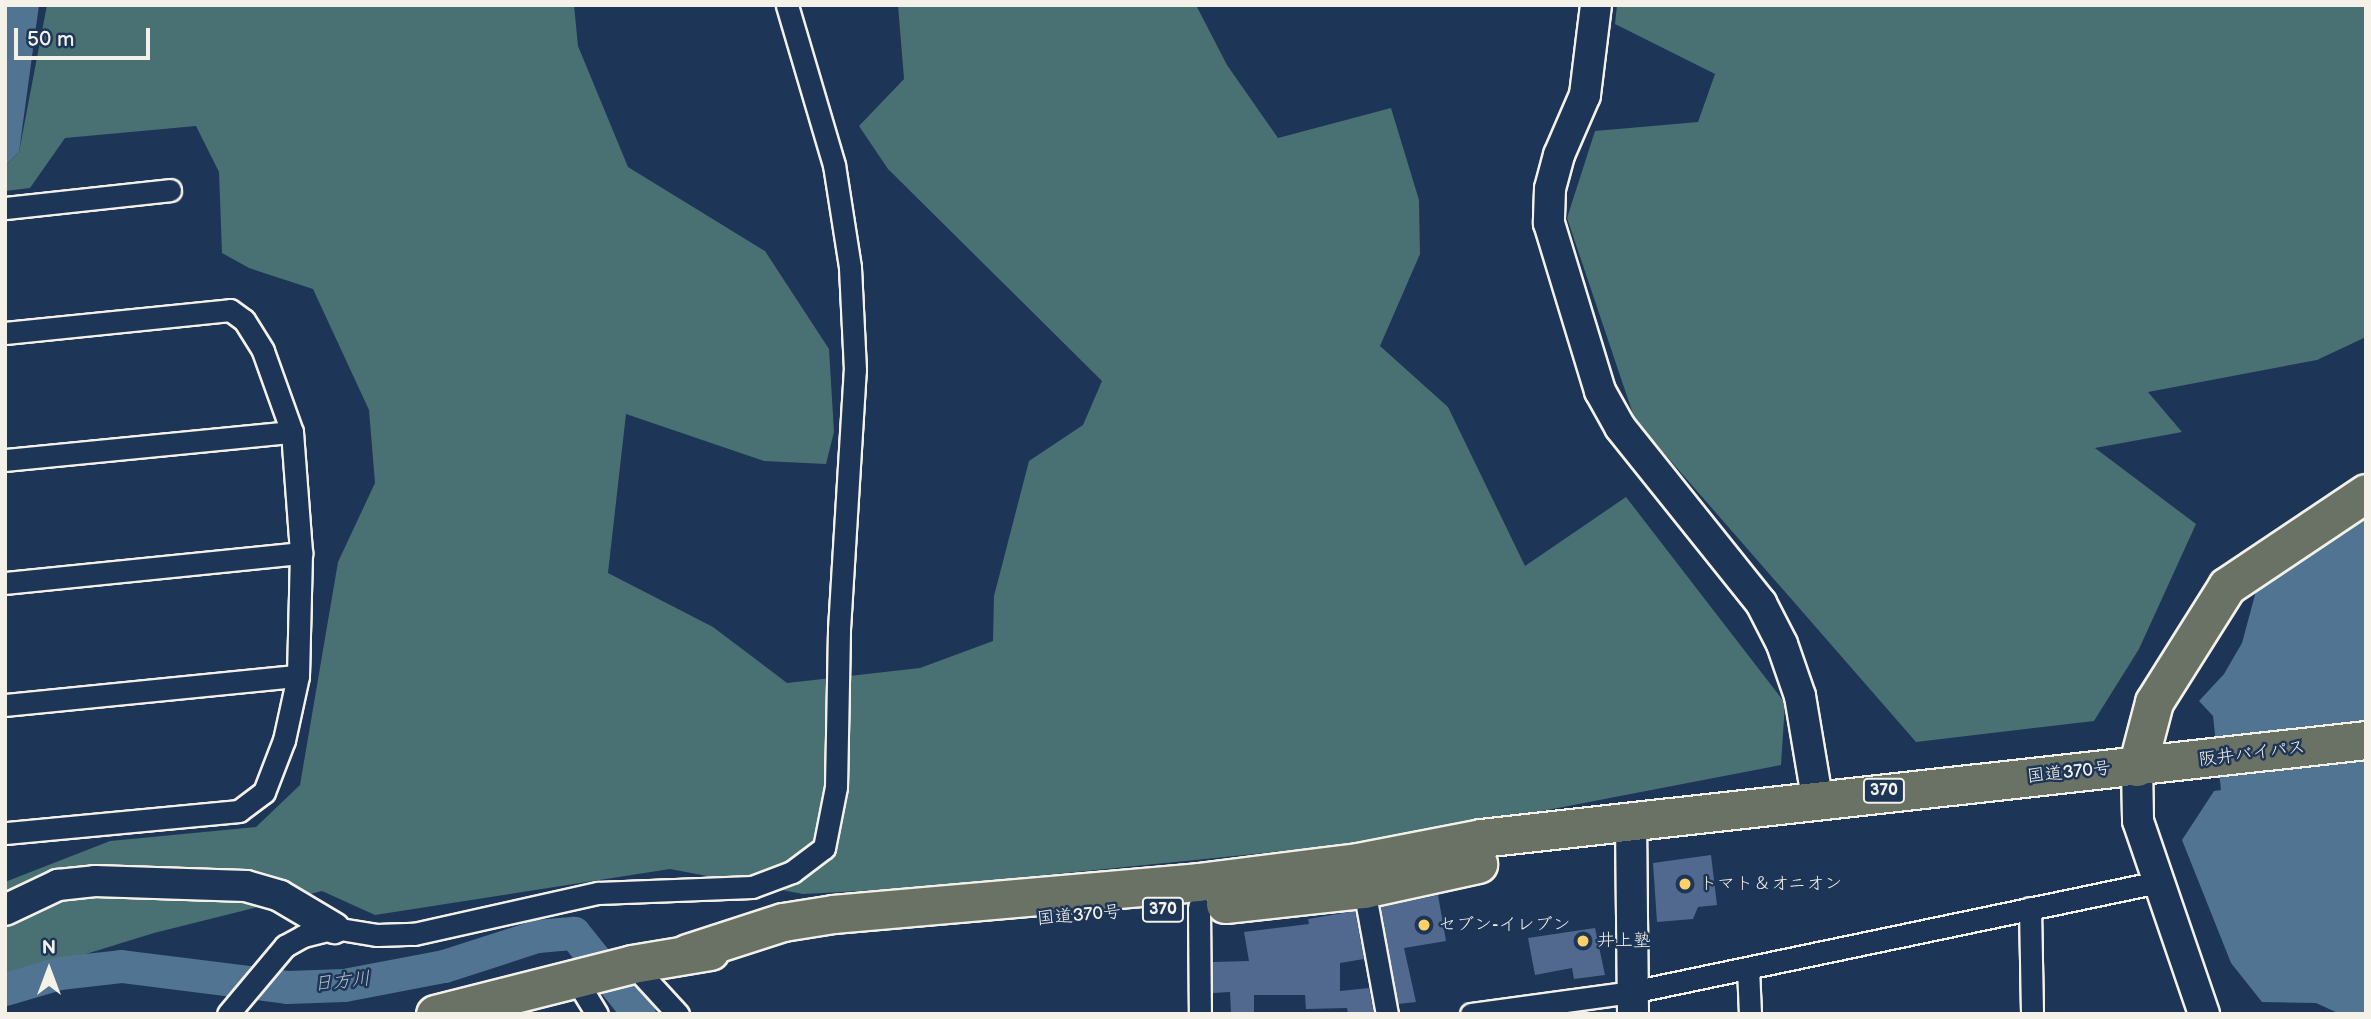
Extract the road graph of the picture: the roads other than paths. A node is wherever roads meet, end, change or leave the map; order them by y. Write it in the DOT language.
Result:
graph roads {
  1 [pos="787,5"];
  2 [pos="1596,5"];
  3 [pos="170,190"];
  4 [pos="5,208"];
  5 [pos="5,333"];
  6 [pos="292,432"];
  7 [pos="5,460"];
  8 [pos="2366,493"];
  9 [pos="301,553"];
  10 [pos="5,583"];
  11 [pos="298,676"];
  12 [pos="5,705"];
  13 [pos="2366,740"];
  14 [pos="2137,766"];
  15 [pos="1817,798"];
  16 [pos="1631,821"];
  17 [pos="5,833"];
  18 [pos="2158,882"];
  19 [pos="1364,889"];
  20 [pos="1199,907"];
  21 [pos="2030,908"];
  22 [pos="5,910"];
  23 [pos="334,928"];
  24 [pos="687,953"];
  25 [pos="627,965"];
  26 [pos="1748,968"];
  27 [pos="577,978"];
  28 [pos="1633,1003"];
  29 [pos="228,1014"];
  30 [pos="435,1014"];
  31 [pos="597,1014"];
  32 [pos="678,1014"];
  33 [pos="1200,1014"];
  34 [pos="1387,1014"];
  35 [pos="1471,1014"];
  36 [pos="1750,1014"];
  37 [pos="2032,1014"];
  38 [pos="2204,1014"];
  1 -- 23 [label="street"];
  2 -- 15 [label="street"];
  3 -- 4 [label="street"];
  5 -- 6 [label="street"];
  6 -- 7 [label="street"];
  6 -- 9 [label="street"];
  8 -- 14 [label="highway"];
  9 -- 10 [label="street"];
  9 -- 11 [label="street"];
  11 -- 12 [label="street"];
  11 -- 17 [label="street"];
  13 -- 14 [label="highway, 阪井バイパス / 370"];
  14 -- 15 [label="highway, 国道370号 / 370"];
  14 -- 18 [label="street"];
  15 -- 16 [label="highway, 国道370号 / 370"];
  16 -- 19 [label="highway, 国道370号 / 370"];
  16 -- 24 [label="highway, 国道370号 / 370"];
  16 -- 28 [label="street"];
  18 -- 21 [label="street"];
  18 -- 38 [label="street"];
  19 -- 20 [label="highway, 国道370号 / 370"];
  19 -- 34 [label="street"];
  20 -- 24 [label="highway, 国道370号 / 370"];
  20 -- 33 [label="street"];
  21 -- 26 [label="street"];
  21 -- 37 [label="street"];
  22 -- 23 [label="street"];
  23 -- 29 [label="street"];
  24 -- 25 [label="highway, 国道370号 / 370"];
  25 -- 27 [label="highway, 国道370号 / 370"];
  25 -- 32 [label="street"];
  26 -- 28 [label="street"];
  26 -- 36 [label="street"];
  27 -- 30 [label="highway, 国道370号 / 370"];
  27 -- 31 [label="street"];
  28 -- 35 [label="street"];
}
